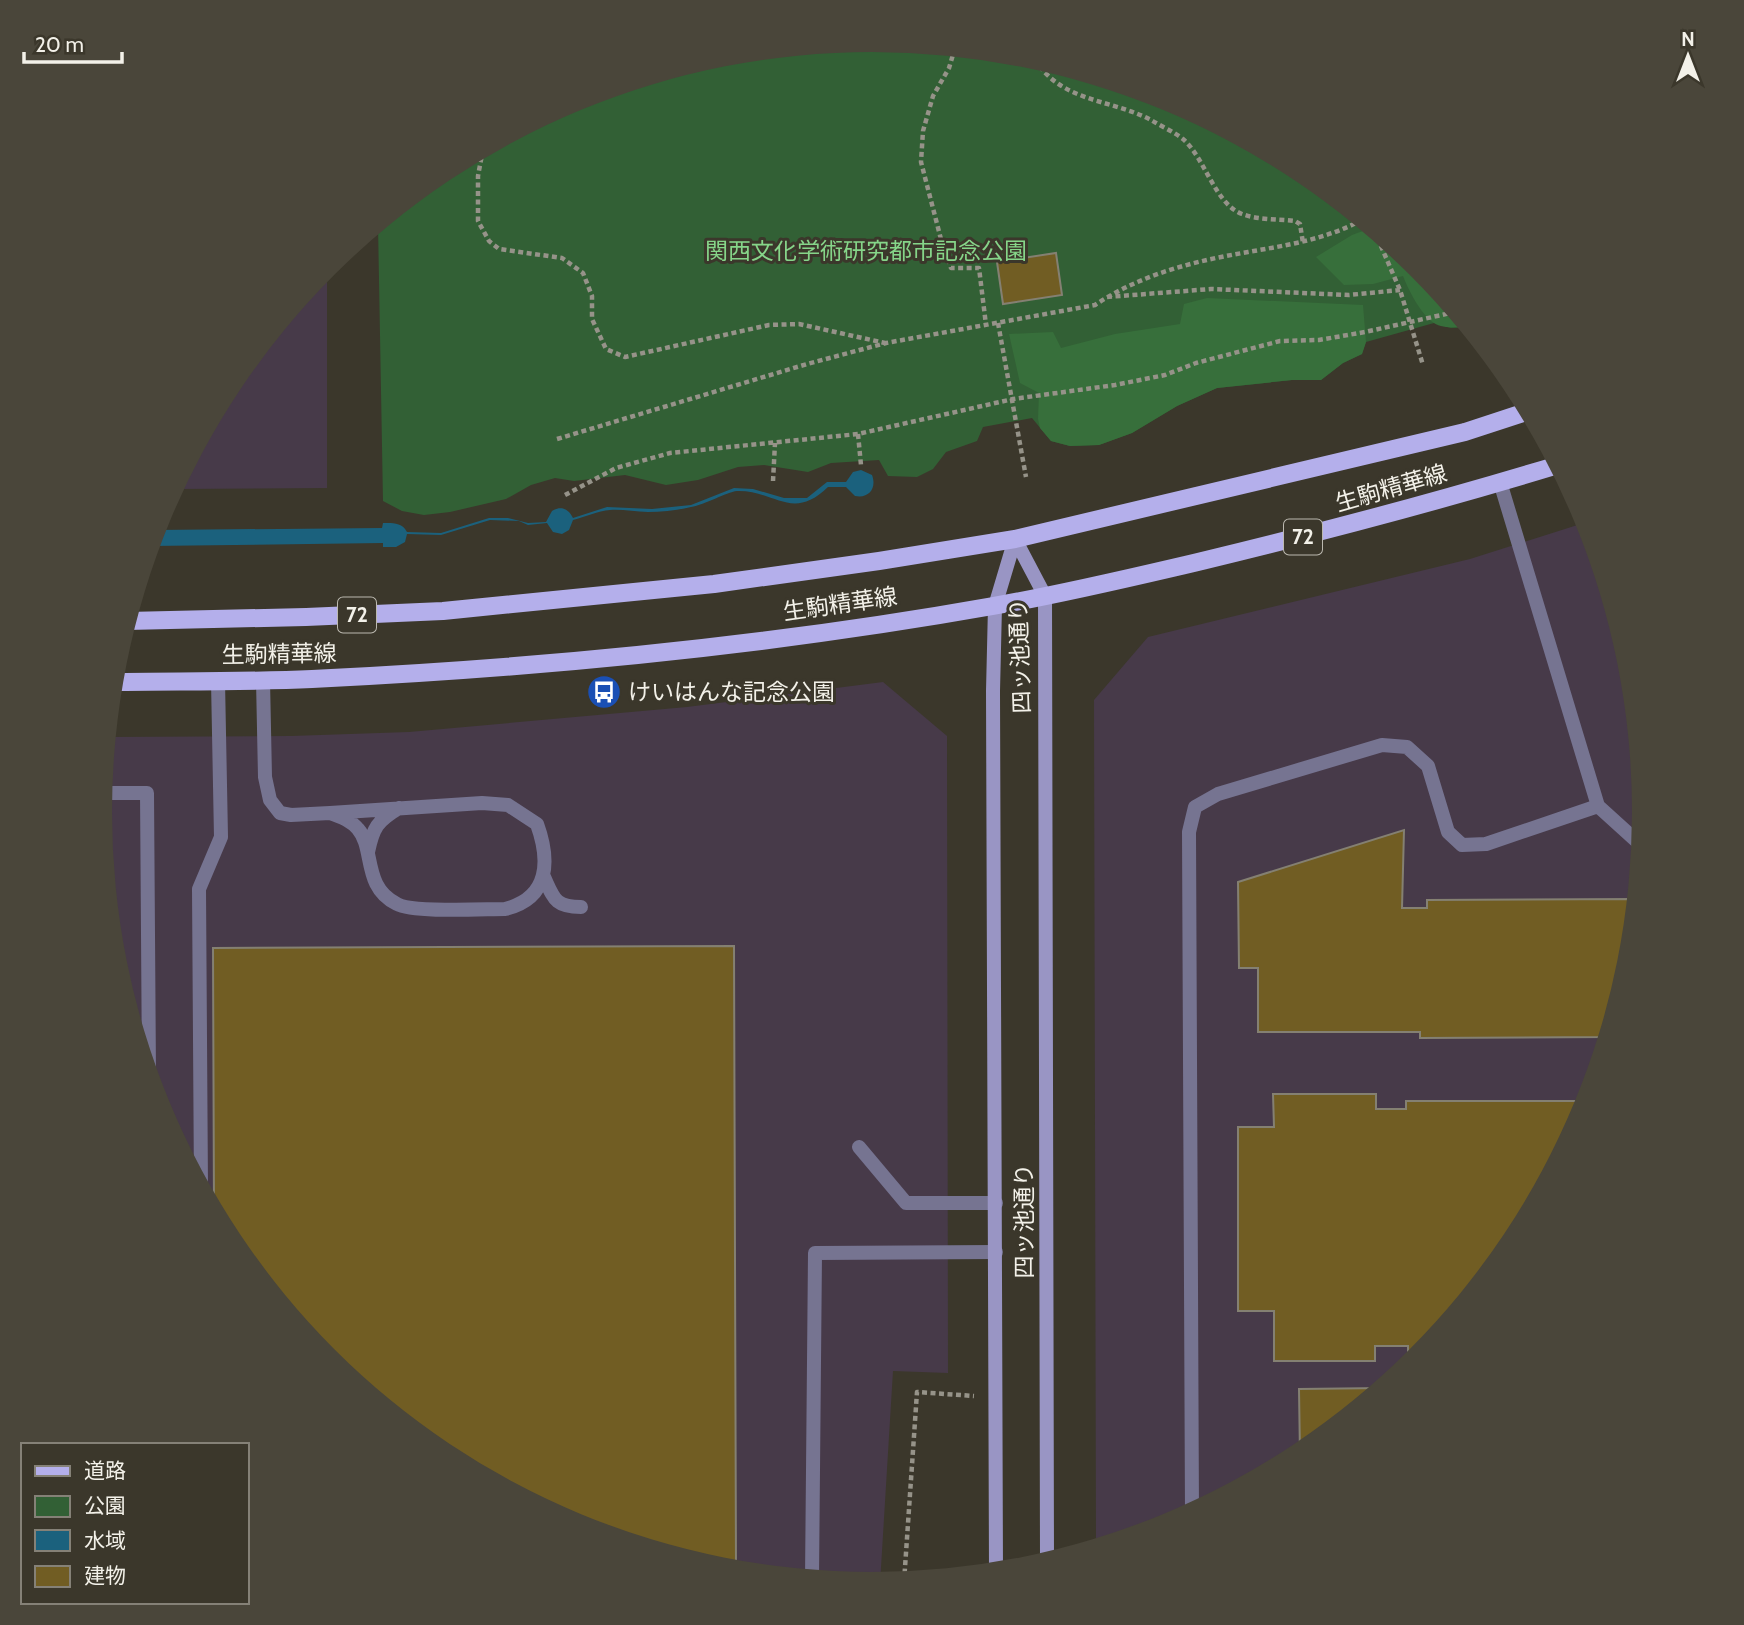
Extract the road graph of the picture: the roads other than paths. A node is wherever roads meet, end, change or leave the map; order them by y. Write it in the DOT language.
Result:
graph roads {
  1 [pos="1519,414"];
  2 [pos="1549,468"];
  3 [pos="1500,482"];
  4 [pos="1015,539"];
  5 [pos="1045,596"];
  6 [pos="995,606"];
  7 [pos="137,621"];
  8 [pos="263,680"];
  9 [pos="218,681"];
  10 [pos="124,682"];
  11 [pos="113,793"];
  12 [pos="1598,806"];
  13 [pos="402,807"];
  14 [pos="330,813"];
  15 [pos="1631,836"];
  16 [pos="368,853"];
  17 [pos="544,877"];
  18 [pos="581,907"];
  19 [pos="144,1030"];
  20 [pos="859,1147"];
  21 [pos="201,1168"];
  22 [pos="996,1203"];
  23 [pos="996,1252"];
  24 [pos="1192,1501"];
  25 [pos="1047,1552"];
  26 [pos="996,1562"];
  27 [pos="812,1570"];
  1 -- 4 [label="main road, 生駒精華線 / 72"];
  2 -- 3 [label="main road, 生駒精華線 / 72"];
  3 -- 5 [label="main road, 生駒精華線 / 72"];
  3 -- 12 [label="lane"];
  4 -- 5 [label="main road, 四ッ池通り"];
  4 -- 6 [label="main road, 四ッ池通り"];
  4 -- 7 [label="main road, 生駒精華線 / 72"];
  5 -- 6 [label="main road, 生駒精華線 / 72"];
  5 -- 25 [label="main road, 四ッ池通り"];
  6 -- 8 [label="main road, 生駒精華線 / 72"];
  6 -- 22 [label="main road, 四ッ池通り"];
  8 -- 9 [label="main road, 生駒精華線 / 72"];
  8 -- 14 [label="lane"];
  9 -- 10 [label="main road, 生駒精華線 / 72"];
  9 -- 21 [label="lane"];
  11 -- 19 [label="lane"];
  12 -- 15 [label="lane"];
  12 -- 24 [label="lane"];
  13 -- 14 [label="lane"];
  13 -- 16 [label="lane"];
  13 -- 17 [label="lane"];
  14 -- 16 [label="lane"];
  16 -- 17 [label="lane"];
  17 -- 18 [label="lane"];
  20 -- 22 [label="lane"];
  22 -- 23 [label="main road, 四ッ池通り"];
  23 -- 26 [label="main road, 四ッ池通り"];
  23 -- 27 [label="lane"];
}
